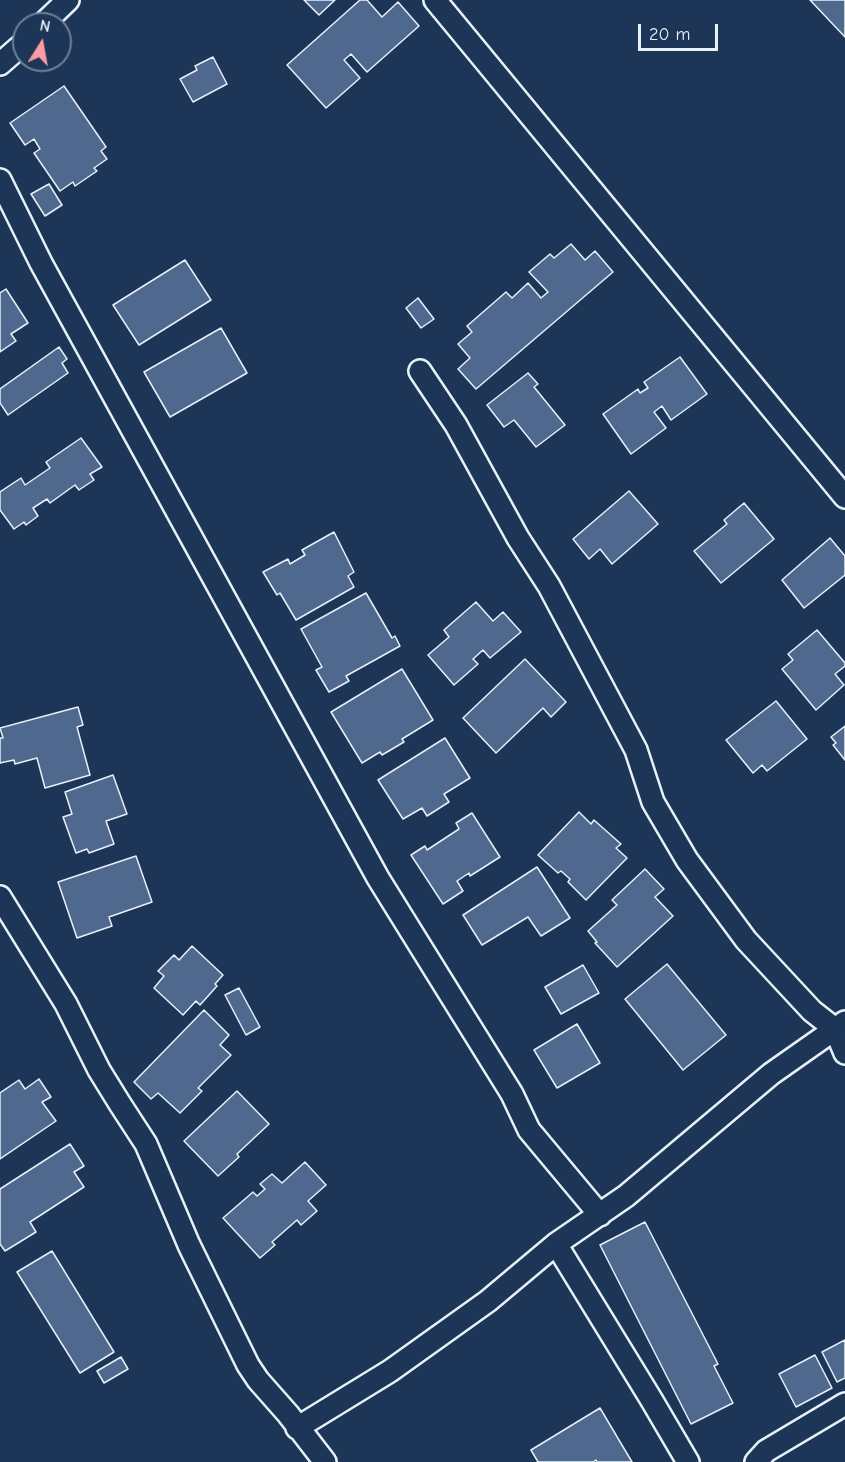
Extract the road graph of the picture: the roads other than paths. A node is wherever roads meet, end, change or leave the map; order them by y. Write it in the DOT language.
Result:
graph roads {
  1 [pos="68,0"];
  2 [pos="435,0"];
  3 [pos="56,12"];
  4 [pos="12,54"];
  5 [pos="0,64"];
  6 [pos="0,180"];
  7 [pos="420,371"];
  8 [pos="845,497"];
  9 [pos="0,897"];
  10 [pos="840,1026"];
  11 [pos="845,1053"];
  12 [pos="600,1215"];
  13 [pos="556,1244"];
  14 [pos="845,1404"];
  15 [pos="297,1428"];
  16 [pos="325,1462"];
  17 [pos="688,1462"];
  18 [pos="756,1462"];
  1 -- 3 [label="street"];
  2 -- 8 [label="street"];
  4 -- 5 [label="street"];
  6 -- 12 [label="street"];
  7 -- 10 [label="street"];
  9 -- 15 [label="street"];
  10 -- 11 [label="street"];
  10 -- 12 [label="street"];
  12 -- 13 [label="street"];
  13 -- 15 [label="street"];
  13 -- 17 [label="street"];
  14 -- 18 [label="street"];
  15 -- 16 [label="street"];
}
